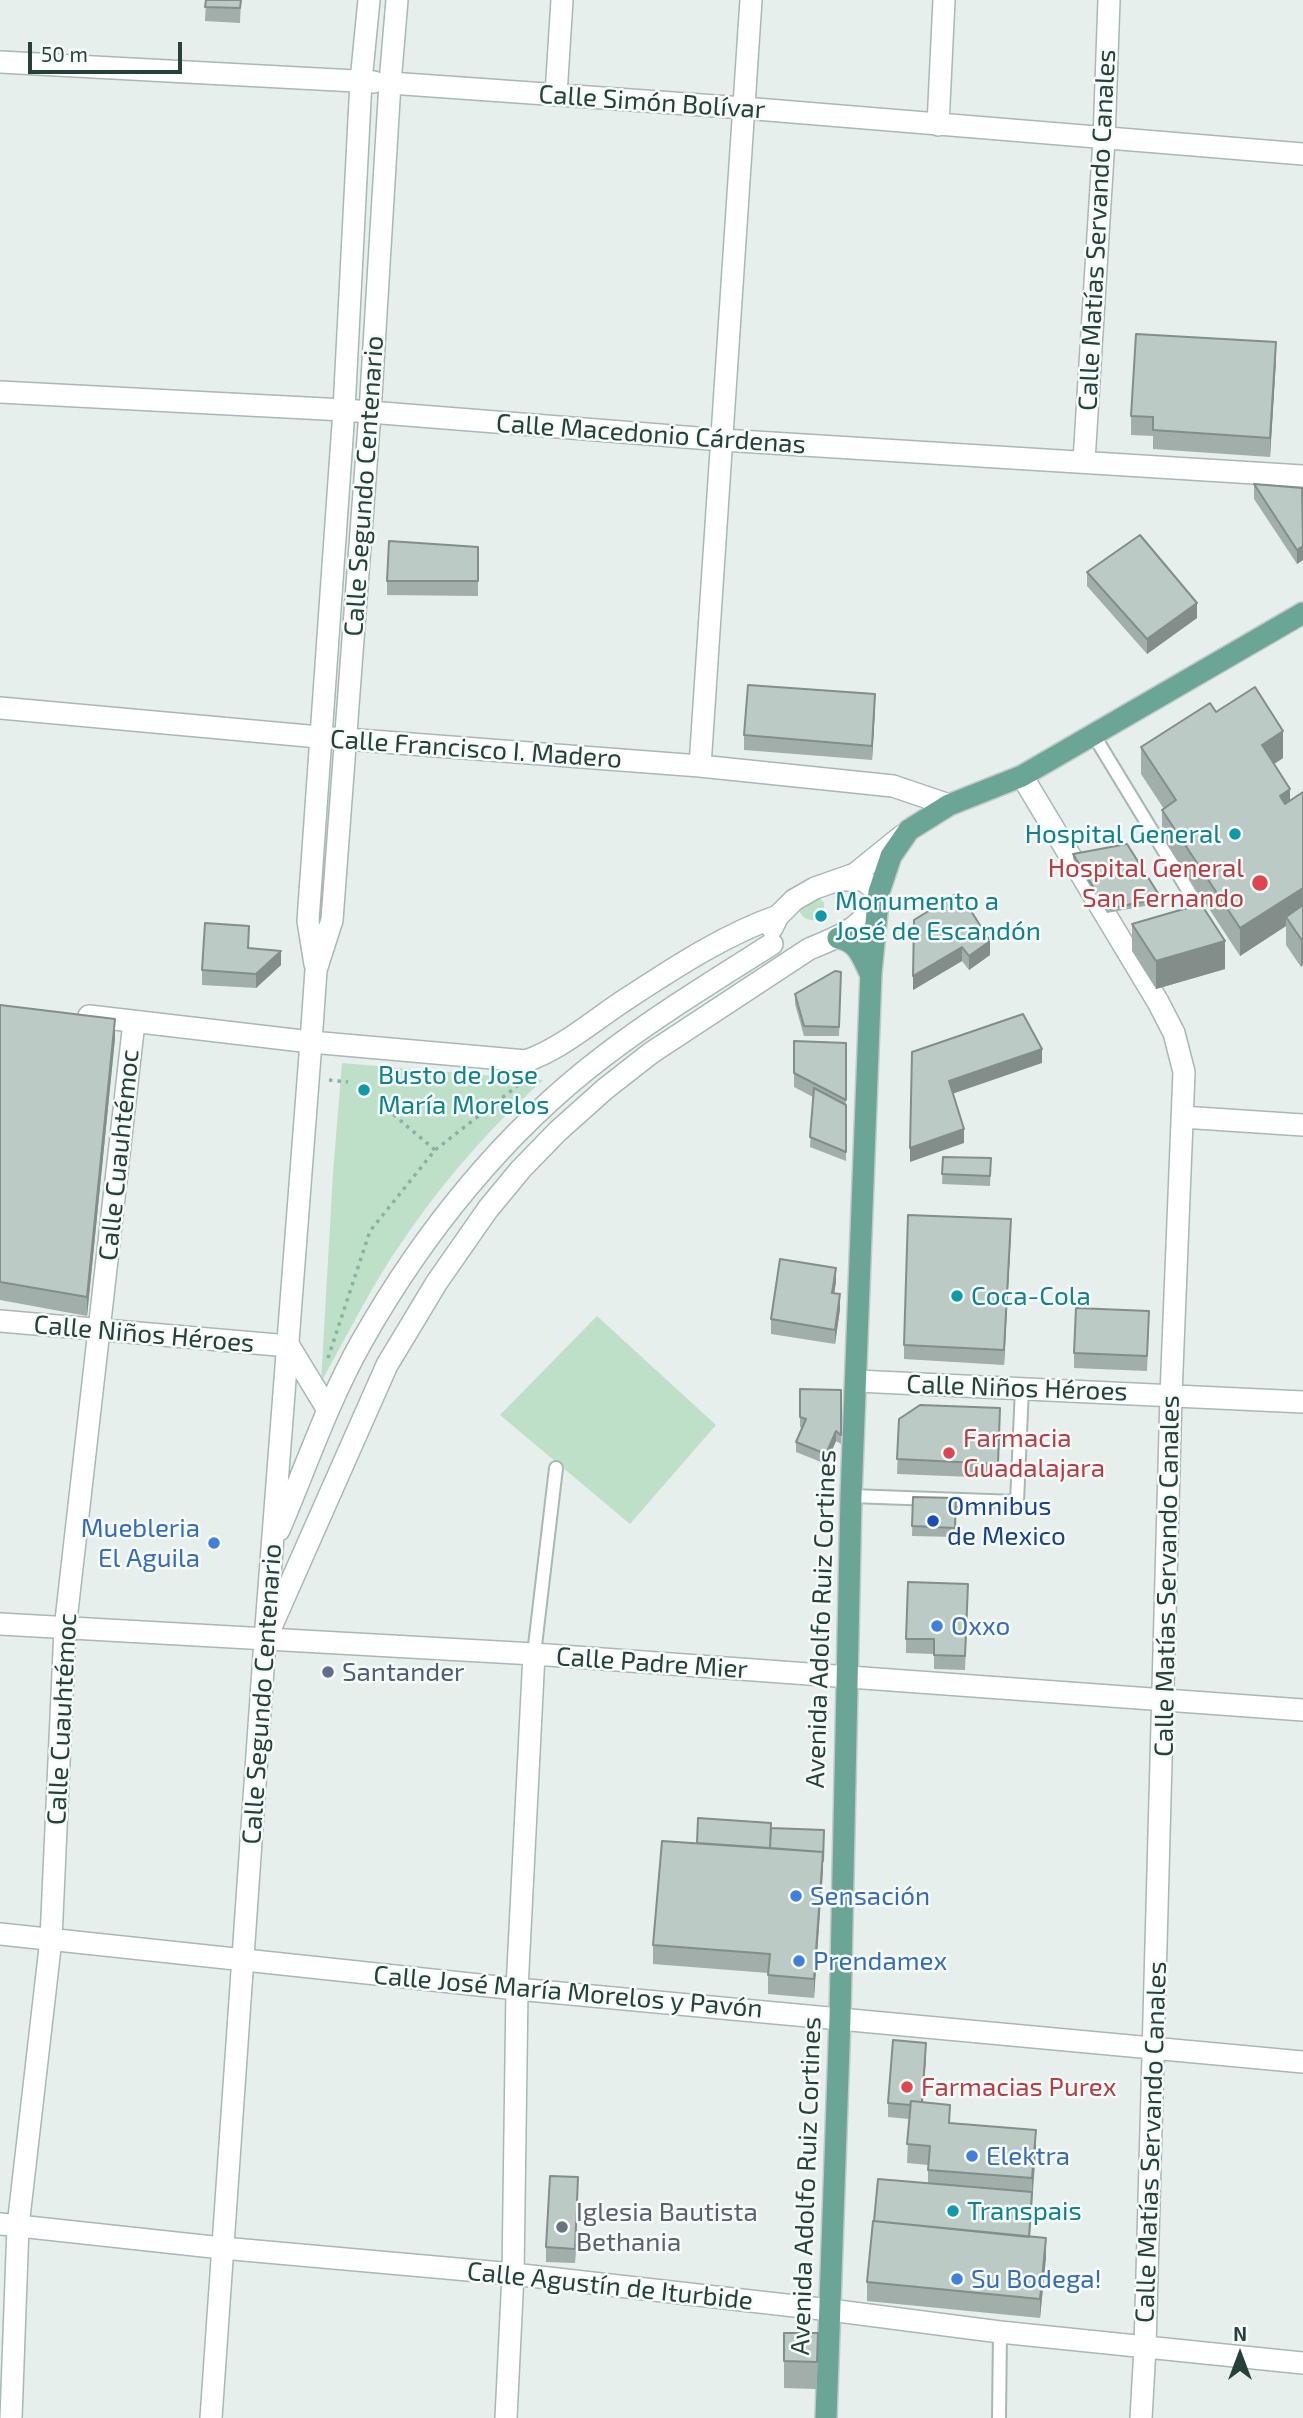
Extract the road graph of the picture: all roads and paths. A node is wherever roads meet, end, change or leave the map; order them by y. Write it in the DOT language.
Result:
graph roads {
  1 [pos="369,0"];
  2 [pos="397,0"];
  3 [pos="562,0"];
  4 [pos="751,0"];
  5 [pos="944,0"];
  6 [pos="1109,0"];
  7 [pos="0,62"];
  8 [pos="361,81"];
  9 [pos="390,83"];
  10 [pos="556,94"];
  11 [pos="744,108"];
  12 [pos="938,125"];
  13 [pos="1104,139"];
  14 [pos="1303,154"];
  15 [pos="0,392"];
  16 [pos="344,410"];
  17 [pos="370,412"];
  18 [pos="723,440"];
  19 [pos="1084,461"];
  20 [pos="1303,476"];
  21 [pos="1303,613"];
  22 [pos="0,708"];
  23 [pos="1093,734"];
  24 [pos="319,737"];
  25 [pos="345,739"];
  26 [pos="700,766"];
  27 [pos="1023,776"];
  28 [pos="948,805"];
  29 [pos="909,830"];
  30 [pos="842,880"];
  31 [pos="879,892"];
  32 [pos="1194,901"];
  33 [pos="778,915"];
  34 [pos="838,938"];
  35 [pos="772,944"];
  36 [pos="810,949"];
  37 [pos="316,970"];
  38 [pos="871,973"];
  39 [pos="67,1014"];
  40 [pos="134,1022"];
  41 [pos="311,1042"];
  42 [pos="521,1083"];
  43 [pos="387,1109"];
  44 [pos="1182,1117"];
  45 [pos="1303,1125"];
  46 [pos="435,1150"];
  47 [pos="453,1205"];
  48 [pos="479,1222"];
  49 [pos="0,1321"];
  50 [pos="99,1329"];
  51 [pos="289,1346"];
  52 [pos="326,1363"];
  53 [pos="857,1381"];
  54 [pos="1022,1388"];
  55 [pos="1171,1395"];
  56 [pos="1303,1402"];
  57 [pos="328,1410"];
  58 [pos="556,1468"];
  59 [pos="851,1496"];
  60 [pos="272,1546"];
  61 [pos="0,1624"];
  62 [pos="65,1629"];
  63 [pos="265,1640"];
  64 [pos="534,1654"];
  65 [pos="846,1678"];
  66 [pos="1164,1700"];
  67 [pos="1303,1710"];
  68 [pos="0,1934"];
  69 [pos="51,1939"];
  70 [pos="243,1960"];
  71 [pos="517,1989"];
  72 [pos="840,2017"];
  73 [pos="1154,2050"];
  74 [pos="1303,2062"];
  75 [pos="9,2225"];
  76 [pos="222,2248"];
  77 [pos="513,2274"];
  78 [pos="830,2310"];
  79 [pos="1000,2332"];
  80 [pos="1145,2347"];
  81 [pos="1303,2363"];
  82 [pos="11,2418"];
  83 [pos="211,2418"];
  84 [pos="506,2418"];
  85 [pos="825,2418"];
  86 [pos="999,2418"];
  87 [pos="1141,2418"];
  1 -- 8 [label="street, Calle Segundo Centenario"];
  2 -- 9 [label="street, Calle Segundo Centenario"];
  3 -- 10 [label="street"];
  4 -- 11 [label="street"];
  5 -- 12 [label="street"];
  6 -- 13 [label="street, Calle Matías Servando Canales"];
  7 -- 8 [label="street, Calle Simón Bolívar"];
  8 -- 9 [label="street, Calle Simón Bolívar"];
  8 -- 16 [label="street, Calle Segundo Centenario"];
  9 -- 10 [label="street, Calle Simón Bolívar"];
  9 -- 17 [label="street, Calle Segundo Centenario"];
  10 -- 11 [label="street, Calle Simón Bolívar"];
  11 -- 12 [label="street, Calle Simón Bolívar"];
  11 -- 18 [label="street"];
  12 -- 13 [label="street, Calle Simón Bolívar"];
  13 -- 14 [label="street, Calle Simón Bolívar"];
  13 -- 19 [label="street, Calle Matías Servando Canales"];
  15 -- 16 [label="street, Calle Macedonio Cárdenas"];
  16 -- 17 [label="street, Calle Macedonio Cárdenas"];
  16 -- 24 [label="street, Calle Segundo Centenario"];
  17 -- 18 [label="street, Calle Macedonio Cárdenas"];
  17 -- 25 [label="street, Calle Segundo Centenario"];
  18 -- 19 [label="street, Calle Macedonio Cárdenas"];
  18 -- 26 [label="street"];
  19 -- 20 [label="street, Calle Macedonio Cárdenas"];
  21 -- 23 [label="main road"];
  22 -- 24 [label="street, Calle Francisco I. Madero"];
  23 -- 27 [label="main road"];
  23 -- 32 [label="lane"];
  24 -- 25 [label="street, Calle Francisco I. Madero"];
  24 -- 37 [label="street, Calle Segundo Centenario"];
  25 -- 26 [label="street, Calle Francisco I. Madero"];
  25 -- 37 [label="street, Calle Segundo Centenario"];
  26 -- 28 [label="street, Calle Francisco I. Madero"];
  27 -- 28 [label="main road"];
  27 -- 44 [label="street, Calle Matías Servando Canales"];
  28 -- 29 [label="main road"];
  29 -- 30 [label="street"];
  29 -- 31 [label="main road, Avenida Adolfo Ruiz Cortines"];
  30 -- 31 [label="street"];
  30 -- 33 [label="street"];
  31 -- 34 [label="street"];
  31 -- 38 [label="main road, Avenida Adolfo Ruiz Cortines"];
  33 -- 35 [label="street"];
  33 -- 41 [label="street"];
  34 -- 36 [label="street"];
  34 -- 38 [label="main road"];
  35 -- 36 [label="street"];
  35 -- 47 [label="street"];
  36 -- 48 [label="street"];
  37 -- 41 [label="street, Calle Segundo Centenario"];
  38 -- 53 [label="main road, Avenida Adolfo Ruiz Cortines"];
  39 -- 40 [label="street"];
  40 -- 41 [label="street"];
  40 -- 50 [label="street, Calle Cuauhtémoc"];
  41 -- 51 [label="street, Calle Segundo Centenario"];
  42 -- 46 [label="path"];
  43 -- 46 [label="path"];
  44 -- 45 [label="street"];
  44 -- 55 [label="street, Calle Matías Servando Canales"];
  46 -- 52 [label="path"];
  47 -- 48 [label="street"];
  47 -- 57 [label="street"];
  48 -- 63 [label="street"];
  49 -- 50 [label="street, Calle Niños Héroes"];
  50 -- 51 [label="street, Calle Niños Héroes"];
  50 -- 62 [label="street, Calle Cuauhtémoc"];
  51 -- 57 [label="street"];
  51 -- 60 [label="street, Calle Segundo Centenario"];
  53 -- 54 [label="street, Calle Niños Héroes"];
  53 -- 59 [label="main road, Avenida Adolfo Ruiz Cortines"];
  54 -- 55 [label="street, Calle Niños Héroes"];
  54 -- 59 [label="lane"];
  55 -- 56 [label="street, Calle Niños Héroes"];
  55 -- 66 [label="street, Calle Matías Servando Canales"];
  57 -- 60 [label="street"];
  58 -- 64 [label="lane"];
  59 -- 65 [label="main road, Avenida Adolfo Ruiz Cortines"];
  60 -- 63 [label="street, Calle Segundo Centenario"];
  61 -- 62 [label="street, Calle Padre Mier"];
  62 -- 63 [label="street, Calle Padre Mier"];
  62 -- 69 [label="street, Calle Cuauhtémoc"];
  63 -- 64 [label="street, Calle Padre Mier"];
  63 -- 70 [label="street, Calle Segundo Centenario"];
  64 -- 65 [label="street, Calle Padre Mier"];
  64 -- 71 [label="street"];
  65 -- 66 [label="street, Calle Padre Mier"];
  65 -- 72 [label="main road, Avenida Adolfo Ruiz Cortines"];
  66 -- 67 [label="street, Calle Padre Mier"];
  66 -- 73 [label="street, Calle Matías Servando Canales"];
  68 -- 69 [label="street, Calle José María Morelos y Pavón"];
  69 -- 70 [label="street, Calle José María Morelos y Pavón"];
  69 -- 75 [label="street, Calle Cuauhtémoc"];
  70 -- 71 [label="street, Calle José María Morelos y Pavón"];
  70 -- 76 [label="street, Calle Segundo Centenario"];
  71 -- 72 [label="street, Calle José María Morelos y Pavón"];
  71 -- 77 [label="street"];
  72 -- 73 [label="street, Calle José María Morelos y Pavón"];
  72 -- 78 [label="main road, Avenida Adolfo Ruiz Cortines"];
  73 -- 74 [label="street, Calle José María Morelos y Pavón"];
  73 -- 80 [label="street, Calle Matías Servando Canales"];
  75 -- 76 [label="street, Calle Agustín de Iturbide"];
  75 -- 82 [label="street, Calle Cuauhtémoc"];
  76 -- 77 [label="street, Calle Agustín de Iturbide"];
  76 -- 83 [label="street, Calle Segundo Centenario"];
  77 -- 78 [label="street, Calle Agustín de Iturbide"];
  77 -- 84 [label="street"];
  78 -- 79 [label="street, Calle Agustín de Iturbide"];
  78 -- 85 [label="main road, Avenida Adolfo Ruiz Cortines"];
  79 -- 80 [label="street, Calle Agustín de Iturbide"];
  79 -- 86 [label="lane"];
  80 -- 81 [label="street, Calle Agustín de Iturbide"];
  80 -- 87 [label="street, Calle Matías Servando Canales"];
}
